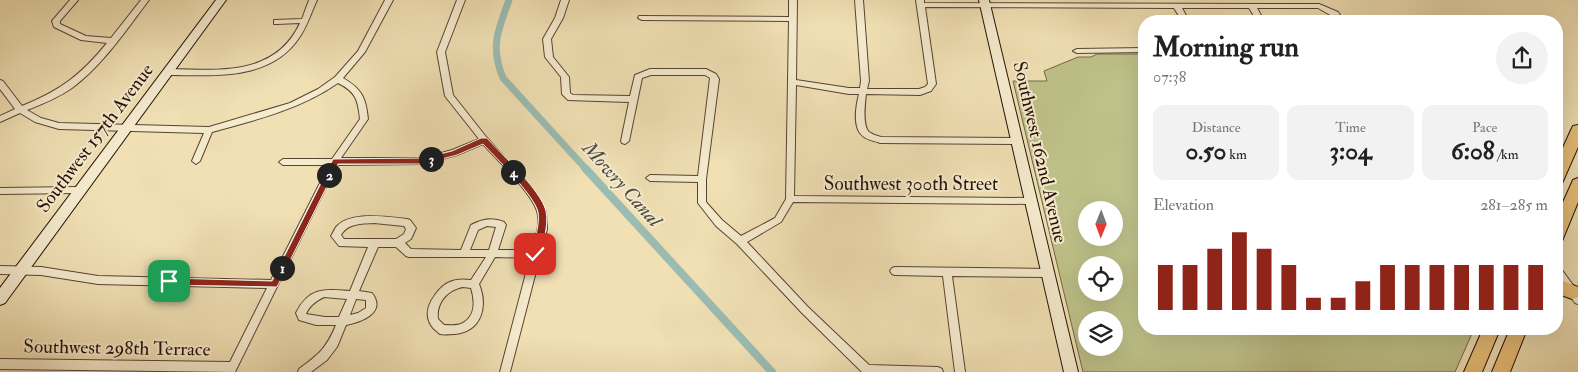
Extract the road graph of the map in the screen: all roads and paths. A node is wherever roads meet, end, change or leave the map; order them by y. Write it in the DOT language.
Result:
graph roads {
  1 [pos="74,0"];
  2 [pos="145,0"];
  3 [pos="221,0"];
  4 [pos="313,0"];
  5 [pos="389,0"];
  6 [pos="461,0"];
  7 [pos="565,0"];
  8 [pos="793,0"];
  9 [pos="859,0"];
  10 [pos="921,2"];
  11 [pos="984,3"];
  12 [pos="1177,6"];
  13 [pos="1252,6"];
  14 [pos="1182,15"];
  15 [pos="1257,15"];
  16 [pos="1336,15"];
  17 [pos="642,18"];
  18 [pos="793,19"];
  19 [pos="303,21"];
  20 [pos="277,22"];
  21 [pos="112,41"];
  22 [pos="1138,50"];
  23 [pos="1077,51"];
  24 [pos="169,72"];
  25 [pos="338,79"];
  26 [pos="793,82"];
  27 [pos="0,83"];
  28 [pos="863,92"];
  29 [pos="566,94"];
  30 [pos="632,99"];
  31 [pos="19,110"];
  32 [pos="0,119"];
  33 [pos="127,127"];
  34 [pos="209,130"];
  35 [pos="1578,130"];
  36 [pos="484,140"];
  37 [pos="625,141"];
  38 [pos="1016,141"];
  39 [pos="196,161"];
  40 [pos="335,161"];
  41 [pos="284,162"];
  42 [pos="1563,165"];
  43 [pos="650,178"];
  44 [pos="702,179"];
  45 [pos="1578,184"];
  46 [pos="78,190"];
  47 [pos="0,191"];
  48 [pos="790,199"];
  49 [pos="1031,201"];
  50 [pos="1563,220"];
  51 [pos="740,241"];
  52 [pos="398,243"];
  53 [pos="374,244"];
  54 [pos="464,254"];
  55 [pos="535,254"];
  56 [pos="492,255"];
  57 [pos="0,270"];
  58 [pos="21,270"];
  59 [pos="895,271"];
  60 [pos="947,272"];
  61 [pos="1048,273"];
  62 [pos="1563,279"];
  63 [pos="274,284"];
  64 [pos="474,284"];
  65 [pos="1563,289"];
  66 [pos="354,294"];
  67 [pos="1575,296"];
  68 [pos="0,299"];
  69 [pos="342,320"];
  70 [pos="1489,335"];
  71 [pos="1515,335"];
  72 [pos="1482,351"];
  73 [pos="0,364"];
  74 [pos="1503,366"];
  75 [pos="231,369"];
  76 [pos="302,372"];
  77 [pos="505,372"];
  78 [pos="938,372"];
  79 [pos="960,372"];
  80 [pos="1071,372"];
  81 [pos="1472,372"];
  82 [pos="1483,372"];
  1 -- 21 [label="street"];
  2 -- 21 [label="street"];
  3 -- 24 [label="street, Southwest 157th Avenue"];
  4 -- 19 [label="street"];
  5 -- 25 [label="street"];
  6 -- 36 [label="street"];
  7 -- 29 [label="street"];
  8 -- 18 [label="street"];
  9 -- 28 [label="street"];
  10 -- 11 [label="street"];
  10 -- 28 [label="street"];
  11 -- 12 [label="street"];
  11 -- 38 [label="street, Southwest 162nd Avenue"];
  12 -- 13 [label="street"];
  12 -- 14 [label="street"];
  13 -- 15 [label="street"];
  13 -- 16 [label="street"];
  17 -- 18 [label="street"];
  18 -- 26 [label="street"];
  19 -- 20 [label="street"];
  19 -- 24 [label="street"];
  21 -- 31 [label="street"];
  22 -- 23 [label="street"];
  24 -- 33 [label="street, Southwest 157th Avenue"];
  25 -- 34 [label="street"];
  25 -- 40 [label="street"];
  26 -- 28 [label="street"];
  26 -- 48 [label="street"];
  27 -- 31 [label="street"];
  28 -- 38 [label="street"];
  29 -- 30 [label="street"];
  30 -- 37 [label="street"];
  30 -- 44 [label="street"];
  31 -- 32 [label="street"];
  31 -- 33 [label="street"];
  33 -- 34 [label="street"];
  33 -- 46 [label="street, Southwest 157th Avenue"];
  34 -- 39 [label="street"];
  35 -- 42 [label="highway"];
  36 -- 40 [label="street"];
  36 -- 55 [label="street"];
  38 -- 49 [label="street, Southwest 162nd Avenue"];
  40 -- 41 [label="street"];
  40 -- 63 [label="street"];
  43 -- 44 [label="street"];
  44 -- 51 [label="street"];
  45 -- 50 [label="highway"];
  46 -- 47 [label="street"];
  46 -- 58 [label="street, Southwest 157th Avenue"];
  48 -- 49 [label="street, Southwest 300th Street"];
  48 -- 51 [label="street"];
  49 -- 61 [label="street, Southwest 162nd Avenue"];
  51 -- 78 [label="street"];
  52 -- 53 [label="street"];
  52 -- 53 [label="street"];
  52 -- 54 [label="street"];
  53 -- 66 [label="street"];
  54 -- 56 [label="street"];
  54 -- 56 [label="street"];
  55 -- 56 [label="street"];
  55 -- 77 [label="street"];
  56 -- 64 [label="street"];
  57 -- 58 [label="street"];
  58 -- 63 [label="street"];
  58 -- 68 [label="street, Southwest 157th Avenue"];
  59 -- 60 [label="street"];
  60 -- 61 [label="street"];
  60 -- 79 [label="street"];
  61 -- 80 [label="street, Southwest 162nd Avenue"];
  62 -- 67 [label="street"];
  63 -- 75 [label="street"];
  64 -- 64 [label="street"];
  65 -- 67 [label="highway"];
  66 -- 69 [label="street"];
  66 -- 69 [label="street"];
  66 -- 69 [label="street"];
  69 -- 76 [label="street"];
  70 -- 72 [label="highway"];
  71 -- 74 [label="highway"];
  72 -- 81 [label="highway"];
  72 -- 82 [label="highway"];
  73 -- 75 [label="street, Southwest 298th Terrace"];
}
